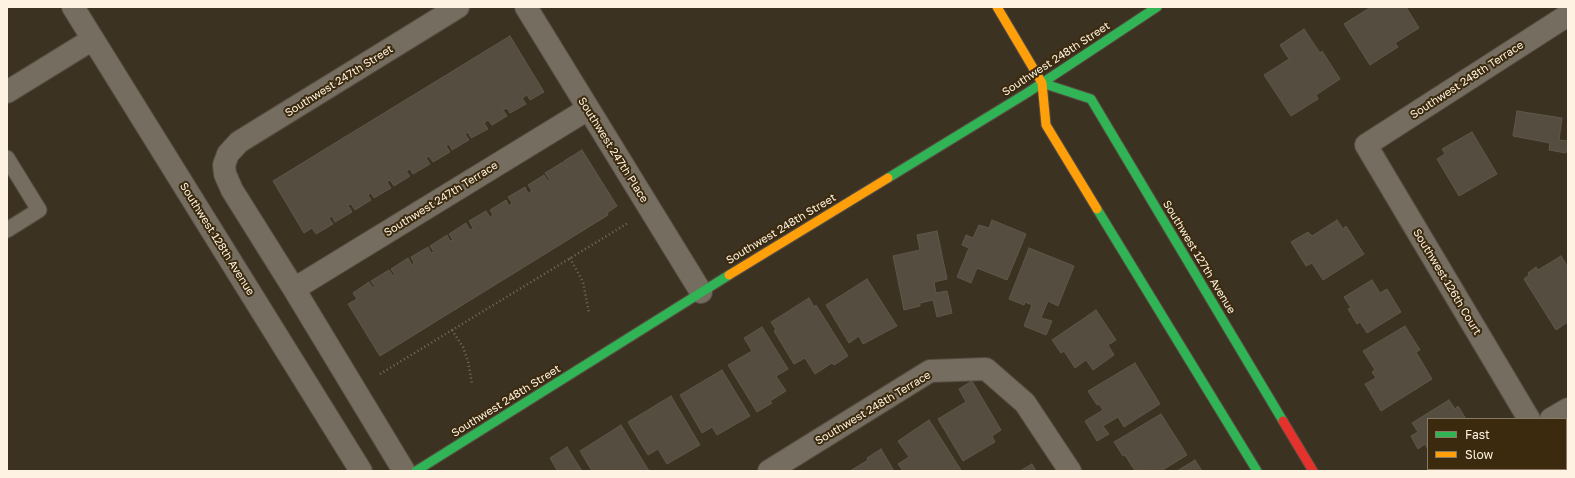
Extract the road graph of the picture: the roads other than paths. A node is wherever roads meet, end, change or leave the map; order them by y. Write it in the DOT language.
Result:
graph roads {
  1 [pos="73,7"];
  2 [pos="458,7"];
  3 [pos="526,7"];
  4 [pos="997,7"];
  5 [pos="1157,7"];
  6 [pos="1568,15"];
  7 [pos="93,39"];
  8 [pos="1042,83"];
  9 [pos="7,92"];
  10 [pos="588,108"];
  11 [pos="1366,144"];
  12 [pos="7,158"];
  13 [pos="7,230"];
  14 [pos="294,289"];
  15 [pos="701,292"];
  16 [pos="1568,409"];
  17 [pos="1528,418"];
  18 [pos="1553,418"];
  19 [pos="361,471"];
  20 [pos="404,471"];
  21 [pos="416,471"];
  22 [pos="768,471"];
  23 [pos="1070,471"];
  24 [pos="1257,471"];
  25 [pos="1313,471"];
  1 -- 7 [label="street, Southwest 128th Avenue"];
  2 -- 14 [label="street, Southwest 247th Street"];
  3 -- 10 [label="street, Southwest 247th Place"];
  4 -- 8 [label="street"];
  5 -- 8 [label="street, Southwest 248th Street"];
  6 -- 11 [label="street, Southwest 248th Terrace"];
  7 -- 9 [label="street"];
  7 -- 19 [label="street, Southwest 128th Avenue"];
  8 -- 15 [label="street, Southwest 248th Street"];
  8 -- 24 [label="street"];
  8 -- 25 [label="street, Southwest 127th Avenue"];
  10 -- 14 [label="street, Southwest 247th Terrace"];
  10 -- 15 [label="street, Southwest 247th Place"];
  11 -- 17 [label="street, Southwest 126th Court"];
  12 -- 13 [label="lane"];
  14 -- 20 [label="street"];
  15 -- 21 [label="street, Southwest 248th Street"];
  16 -- 18 [label="street"];
  22 -- 23 [label="street, Southwest 248th Terrace"];
}
